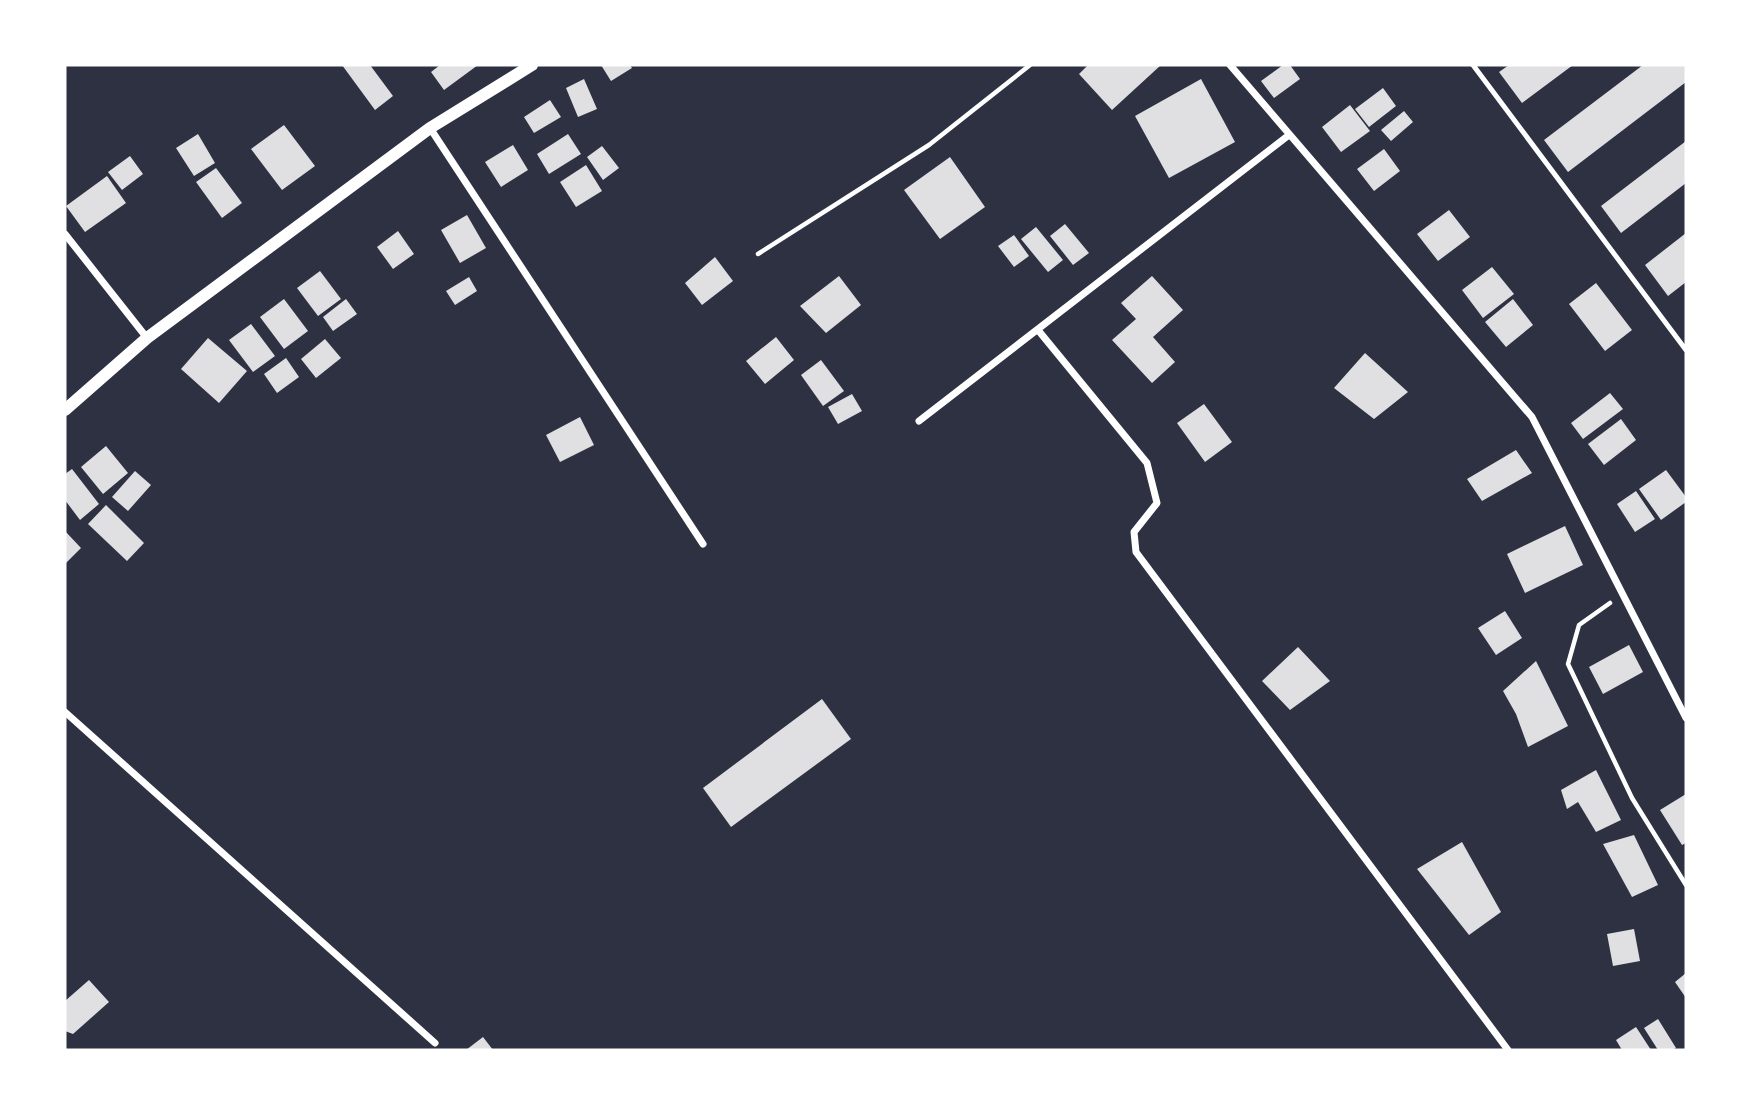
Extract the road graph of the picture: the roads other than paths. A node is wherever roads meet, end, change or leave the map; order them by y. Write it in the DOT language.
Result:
graph roads {
  1 [pos="532,65"];
  2 [pos="1230,65"];
  3 [pos="1473,65"];
  4 [pos="430,128"];
  5 [pos="1289,135"];
  6 [pos="65,234"];
  7 [pos="1038,330"];
  8 [pos="147,338"];
  9 [pos="1686,350"];
  10 [pos="65,410"];
  11 [pos="919,421"];
  12 [pos="703,544"];
  13 [pos="65,712"];
  14 [pos="1686,719"];
  15 [pos="435,1043"];
  16 [pos="1508,1050"];
  1 -- 4 [label="street"];
  2 -- 5 [label="street"];
  3 -- 9 [label="lane"];
  4 -- 8 [label="street"];
  4 -- 12 [label="street"];
  5 -- 7 [label="street"];
  5 -- 14 [label="street"];
  6 -- 8 [label="street"];
  7 -- 11 [label="street"];
  7 -- 16 [label="street"];
  8 -- 10 [label="street"];
  13 -- 15 [label="street"];
}
